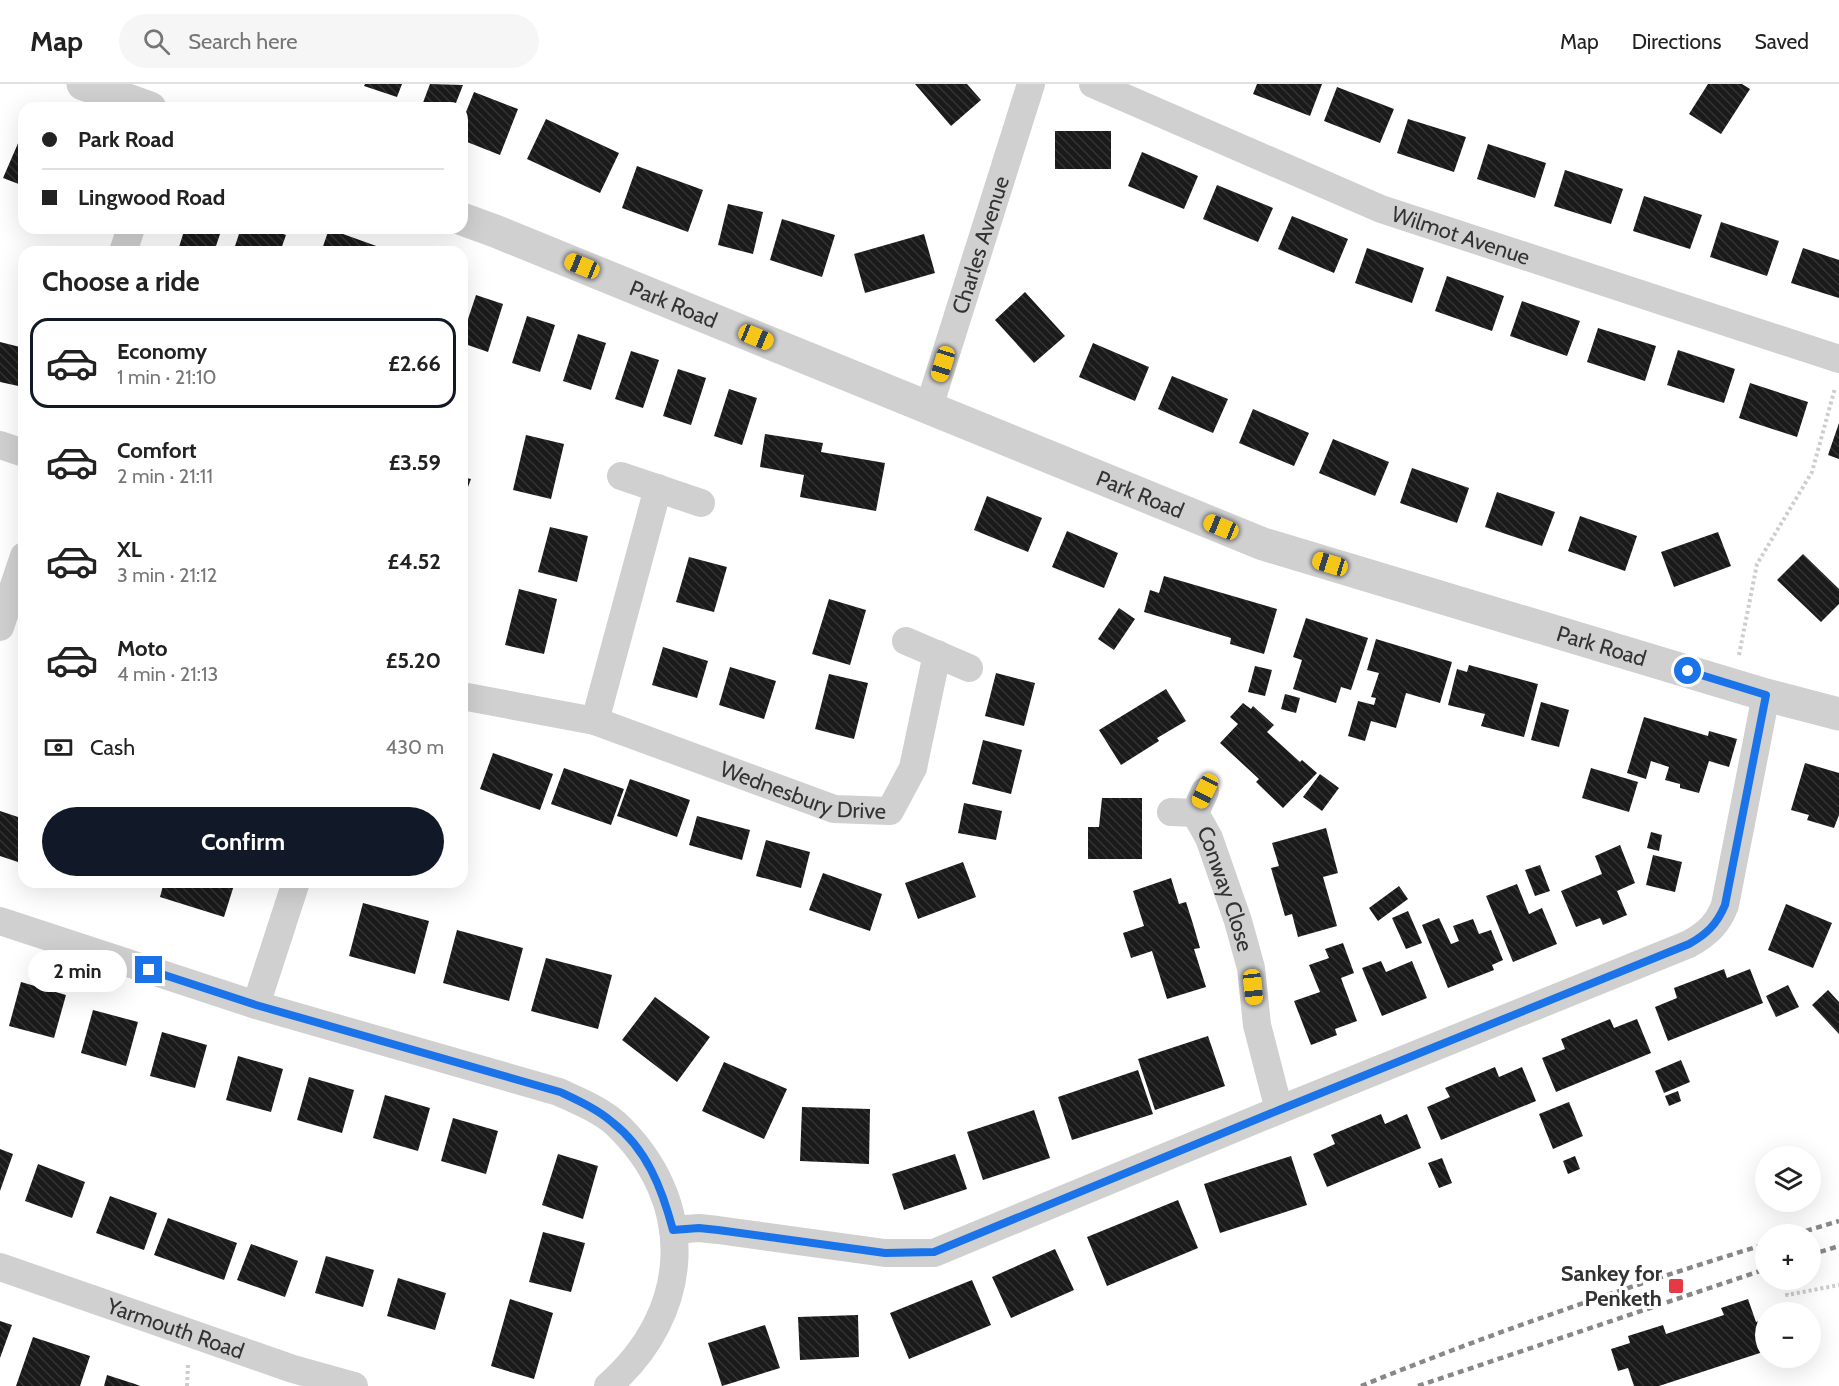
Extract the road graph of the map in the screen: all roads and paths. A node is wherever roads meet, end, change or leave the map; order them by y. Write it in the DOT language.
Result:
graph roads {
  1 [pos="83,84"];
  2 [pos="1031,84"];
  3 [pos="1093,84"];
  4 [pos="133,102"];
  5 [pos="468,221"];
  6 [pos="1838,371"];
  7 [pos="929,407"];
  8 [pos="0,445"];
  9 [pos="18,451"];
  10 [pos="621,476"];
  11 [pos="658,488"];
  12 [pos="701,503"];
  13 [pos="18,574"];
  14 [pos="0,627"];
  15 [pos="906,641"];
  16 [pos="937,654"];
  17 [pos="969,668"];
  18 [pos="1733,685"];
  19 [pos="1766,695"];
  20 [pos="468,697"];
  21 [pos="1839,714"];
  22 [pos="595,721"];
  23 [pos="1190,806"];
  24 [pos="294,888"];
  25 [pos="0,921"];
  26 [pos="256,1005"];
  27 [pos="1279,1110"];
  28 [pos="673,1230"];
  29 [pos="0,1267"];
  30 [pos="1839,1285"];
  31 [pos="1787,1293"];
  32 [pos="354,1386"];
  33 [pos="608,1386"];
  1 -- 4 [label="street"];
  2 -- 7 [label="street, Charles Avenue"];
  3 -- 6 [label="street, Wilmot Avenue"];
  5 -- 7 [label="street, Park Road"];
  6 -- 18 [label="path"];
  7 -- 18 [label="street, Park Road"];
  8 -- 9 [label="street"];
  10 -- 11 [label="street"];
  11 -- 12 [label="street"];
  11 -- 22 [label="street"];
  13 -- 14 [label="street"];
  15 -- 16 [label="street"];
  16 -- 17 [label="street"];
  16 -- 22 [label="street, Wednesbury Drive"];
  18 -- 19 [label="street, Park Road"];
  19 -- 21 [label="street, Park Road"];
  19 -- 27 [label="street"];
  20 -- 22 [label="street, Wednesbury Drive"];
  23 -- 27 [label="street, Conway Close"];
  24 -- 26 [label="street"];
  25 -- 26 [label="street"];
  26 -- 28 [label="street"];
  27 -- 28 [label="street"];
  28 -- 33 [label="street"];
  29 -- 32 [label="street, Yarmouth Road"];
  30 -- 31 [label="path"];
}
